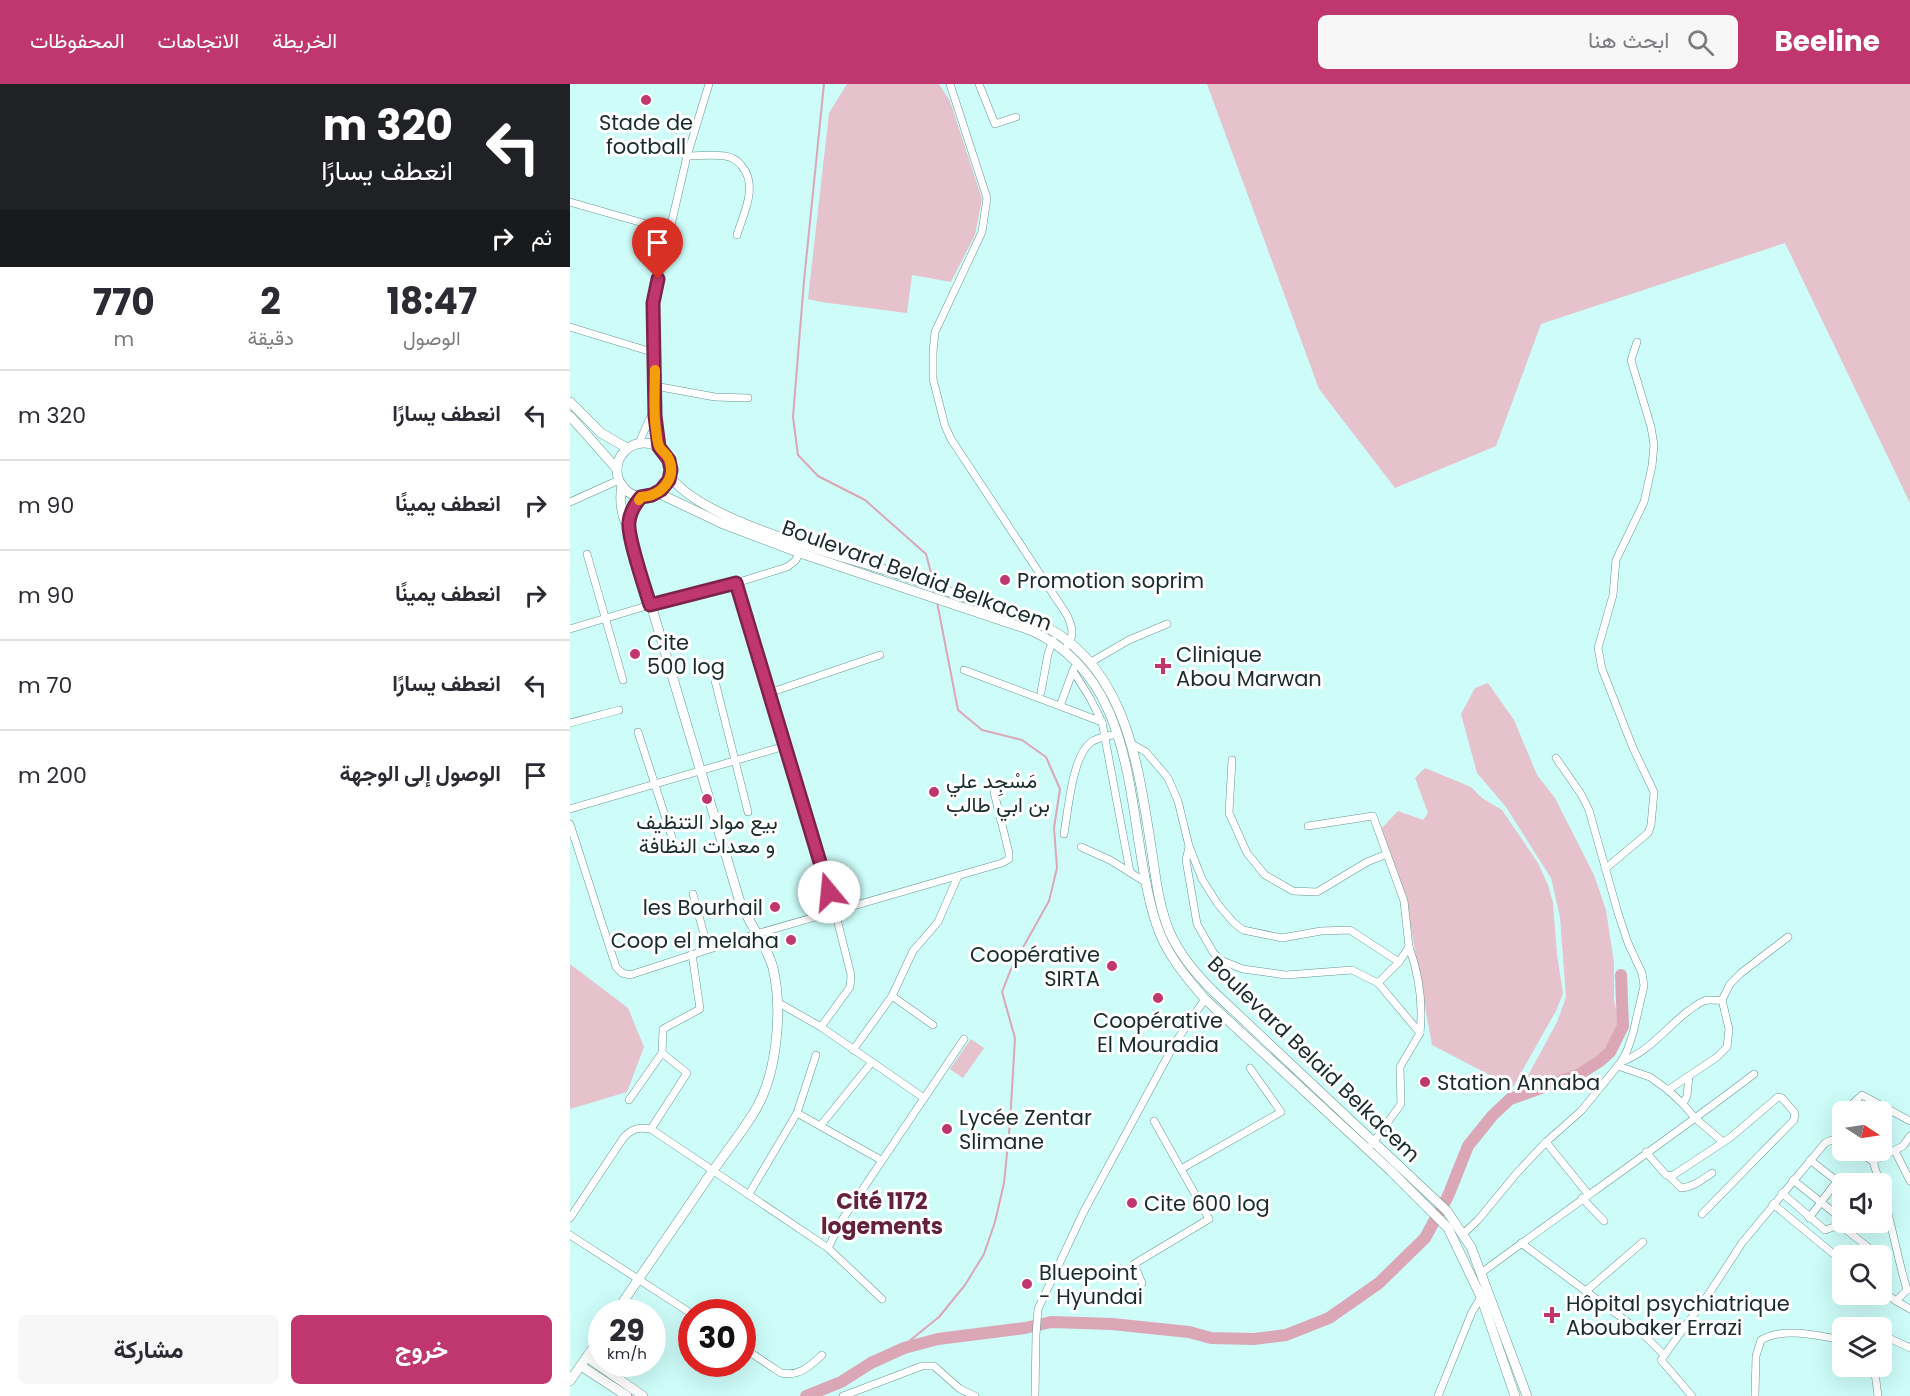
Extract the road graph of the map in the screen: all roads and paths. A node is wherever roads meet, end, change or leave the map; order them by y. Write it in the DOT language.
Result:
graph roads {
  1 [pos="709,84"];
  2 [pos="950,84"];
  3 [pos="978,84"];
  4 [pos="1016,117"];
  5 [pos="687,156"];
  6 [pos="570,202"];
  7 [pos="671,231"];
  8 [pos="737,235"];
  9 [pos="570,327"];
  10 [pos="1637,342"];
  11 [pos="655,353"];
  12 [pos="655,386"];
  13 [pos="748,398"];
  14 [pos="570,402"];
  15 [pos="654,406"];
  16 [pos="570,416"];
  17 [pos="639,443"];
  18 [pos="659,447"];
  19 [pos="627,448"];
  20 [pos="617,470"];
  21 [pos="670,476"];
  22 [pos="620,483"];
  23 [pos="658,493"];
  24 [pos="641,497"];
  25 [pos="570,502"];
  26 [pos="628,528"];
  27 [pos="800,553"];
  28 [pos="587,554"];
  29 [pos="736,583"];
  30 [pos="650,605"];
  31 [pos="605,620"];
  32 [pos="1167,624"];
  33 [pos="570,629"];
  34 [pos="1055,637"];
  35 [pos="1067,645"];
  36 [pos="880,655"];
  37 [pos="1091,663"];
  38 [pos="1075,667"];
  39 [pos="964,670"];
  40 [pos="622,680"];
  41 [pos="715,681"];
  42 [pos="1041,692"];
  43 [pos="769,693"];
  44 [pos="1059,706"];
  45 [pos="619,710"];
  46 [pos="570,723"];
  47 [pos="1102,723"];
  48 [pos="638,732"];
  49 [pos="1117,734"];
  50 [pos="1104,737"];
  51 [pos="1132,744"];
  52 [pos="785,746"];
  53 [pos="1556,758"];
  54 [pos="1232,760"];
  55 [pos="735,761"];
  56 [pos="700,771"];
  57 [pos="655,784"];
  58 [pos="994,792"];
  59 [pos="570,809"];
  60 [pos="748,812"];
  61 [pos="570,824"];
  62 [pos="1308,826"];
  63 [pos="1064,834"];
  64 [pos="674,844"];
  65 [pos="1189,846"];
  66 [pos="1081,847"];
  67 [pos="1387,854"];
  68 [pos="1605,869"];
  69 [pos="1130,872"];
  70 [pos="958,876"];
  71 [pos="1147,883"];
  72 [pos="693,894"];
  73 [pos="835,911"];
  74 [pos="756,934"];
  75 [pos="1788,937"];
  76 [pos="1409,947"];
  77 [pos="708,949"];
  78 [pos="692,954"];
  79 [pos="1399,962"];
  80 [pos="1378,983"];
  81 [pos="892,996"];
  82 [pos="1204,999"];
  83 [pos="1722,1000"];
  84 [pos="777,1002"];
  85 [pos="933,1025"];
  86 [pos="821,1027"];
  87 [pos="1420,1033"];
  88 [pos="964,1040"];
  89 [pos="853,1050"];
  90 [pos="662,1053"];
  91 [pos="816,1055"];
  92 [pos="872,1062"];
  93 [pos="1620,1064"];
  94 [pos="1250,1068"];
  95 [pos="1754,1074"];
  96 [pos="1689,1076"];
  97 [pos="1668,1090"];
  98 [pos="924,1098"];
  99 [pos="629,1100"];
  100 [pos="1856,1101"];
  101 [pos="1873,1101"];
  102 [pos="1683,1104"];
  103 [pos="1892,1111"];
  104 [pos="797,1113"];
  105 [pos="1695,1118"];
  106 [pos="1154,1121"];
  107 [pos="1910,1121"];
  108 [pos="821,1125"];
  109 [pos="651,1129"];
  110 [pos="1910,1136"];
  111 [pos="1832,1140"];
  112 [pos="1546,1142"];
  113 [pos="1723,1142"];
  114 [pos="1371,1145"];
  115 [pos="1895,1151"];
  116 [pos="1646,1152"];
  117 [pos="1892,1152"];
  118 [pos="881,1160"];
  119 [pos="1810,1160"];
  120 [pos="1873,1161"];
  121 [pos="1181,1169"];
  122 [pos="713,1170"];
  123 [pos="1712,1173"];
  124 [pos="1876,1173"];
  125 [pos="1669,1176"];
  126 [pos="1832,1177"];
  127 [pos="1793,1180"];
  128 [pos="1910,1181"];
  129 [pos="1832,1190"];
  130 [pos="1782,1193"];
  131 [pos="749,1194"];
  132 [pos="1585,1196"];
  133 [pos="1821,1202"];
  134 [pos="1773,1204"];
  135 [pos="1832,1212"];
  136 [pos="1702,1214"];
  137 [pos="570,1218"];
  138 [pos="1809,1218"];
  139 [pos="1604,1221"];
  140 [pos="1892,1225"];
  141 [pos="1832,1228"];
  142 [pos="1854,1233"];
  143 [pos="570,1234"];
  144 [pos="1463,1234"];
  145 [pos="1643,1242"];
  146 [pos="1521,1243"];
  147 [pos="1867,1245"];
  148 [pos="828,1248"];
  149 [pos="1832,1254"];
  150 [pos="1481,1273"];
  151 [pos="638,1280"];
  152 [pos="1143,1283"];
  153 [pos="1488,1289"];
  154 [pos="1908,1290"];
  155 [pos="1586,1291"];
  156 [pos="1480,1297"];
  157 [pos="1892,1298"];
  158 [pos="625,1299"];
  159 [pos="882,1299"];
  160 [pos="1896,1301"];
  161 [pos="678,1305"];
  162 [pos="1910,1309"];
  163 [pos="1832,1338"];
  164 [pos="1892,1339"];
  165 [pos="1910,1348"];
  166 [pos="822,1355"];
  167 [pos="1664,1355"];
  168 [pos="587,1356"];
  169 [pos="756,1356"];
  170 [pos="581,1366"];
  171 [pos="1876,1377"];
  172 [pos="570,1381"];
  173 [pos="627,1396"];
  174 [pos="643,1396"];
  175 [pos="843,1396"];
  176 [pos="975,1396"];
  177 [pos="1035,1396"];
  178 [pos="1438,1396"];
  179 [pos="1515,1396"];
  180 [pos="1527,1396"];
  181 [pos="1692,1396"];
  182 [pos="1755,1396"];
  183 [pos="1878,1396"];
  1 -- 5 [label="street"];
  2 -- 35 [label="street"];
  3 -- 4 [label="street"];
  5 -- 7 [label="street"];
  5 -- 8 [label="street"];
  6 -- 7 [label="street"];
  7 -- 11 [label="street"];
  9 -- 11 [label="street"];
  10 -- 68 [label="street"];
  11 -- 12 [label="street"];
  12 -- 13 [label="street"];
  12 -- 15 [label="street"];
  14 -- 19 [label="main road"];
  15 -- 17 [label="street"];
  15 -- 18 [label="street"];
  16 -- 20 [label="main road"];
  17 -- 18 [label="main road"];
  17 -- 19 [label="main road"];
  18 -- 21 [label="main road"];
  19 -- 20 [label="main road"];
  20 -- 22 [label="main road"];
  21 -- 23 [label="main road"];
  21 -- 34 [label="main road, Boulevard Belaid Belkacem"];
  22 -- 24 [label="main road"];
  22 -- 25 [label="street"];
  22 -- 26 [label="main road"];
  23 -- 24 [label="main road"];
  23 -- 27 [label="main road, Boulevard Belaid Belkacem"];
  24 -- 26 [label="main road"];
  26 -- 30 [label="main road"];
  27 -- 29 [label="street"];
  27 -- 34 [label="main road, Boulevard Belaid Belkacem"];
  28 -- 31 [label="street"];
  29 -- 30 [label="street"];
  29 -- 43 [label="street"];
  30 -- 31 [label="street"];
  30 -- 56 [label="main road"];
  31 -- 33 [label="street"];
  31 -- 40 [label="street"];
  32 -- 37 [label="street"];
  34 -- 35 [label="main road, Boulevard Belaid Belkacem"];
  34 -- 42 [label="street"];
  35 -- 37 [label="main road, Boulevard Belaid Belkacem"];
  35 -- 38 [label="main road, Boulevard Belaid Belkacem"];
  36 -- 43 [label="street"];
  37 -- 51 [label="main road, Boulevard Belaid Belkacem"];
  38 -- 44 [label="street"];
  38 -- 47 [label="street"];
  38 -- 49 [label="main road, Boulevard Belaid Belkacem"];
  39 -- 44 [label="street"];
  41 -- 55 [label="street"];
  43 -- 52 [label="street"];
  44 -- 47 [label="street"];
  45 -- 46 [label="street"];
  47 -- 50 [label="street"];
  48 -- 57 [label="street"];
  49 -- 50 [label="street"];
  49 -- 71 [label="main road, Boulevard Belaid Belkacem"];
  50 -- 63 [label="street"];
  50 -- 69 [label="street"];
  51 -- 65 [label="street"];
  51 -- 114 [label="main road, Boulevard Belaid Belkacem"];
  52 -- 55 [label="street"];
  52 -- 73 [label="street"];
  53 -- 68 [label="street"];
  54 -- 67 [label="street"];
  55 -- 56 [label="street"];
  55 -- 60 [label="street"];
  56 -- 57 [label="street"];
  56 -- 74 [label="main road"];
  57 -- 59 [label="street"];
  57 -- 64 [label="street"];
  58 -- 70 [label="street"];
  61 -- 78 [label="street"];
  62 -- 67 [label="street"];
  65 -- 79 [label="street"];
  65 -- 80 [label="street"];
  66 -- 69 [label="street"];
  67 -- 76 [label="street"];
  68 -- 93 [label="street"];
  69 -- 71 [label="street"];
  70 -- 73 [label="street"];
  70 -- 81 [label="street"];
  71 -- 82 [label="main road, Boulevard Belaid Belkacem"];
  72 -- 77 [label="street"];
  73 -- 74 [label="street"];
  73 -- 86 [label="street"];
  74 -- 77 [label="street"];
  74 -- 84 [label="main road"];
  75 -- 83 [label="street"];
  76 -- 79 [label="street"];
  76 -- 87 [label="street"];
  77 -- 78 [label="street"];
  78 -- 90 [label="street"];
  79 -- 80 [label="street"];
  80 -- 87 [label="street"];
  81 -- 85 [label="street"];
  81 -- 89 [label="street"];
  82 -- 114 [label="main road, Boulevard Belaid Belkacem"];
  82 -- 177 [label="street"];
  83 -- 93 [label="street"];
  83 -- 96 [label="street"];
  84 -- 86 [label="street"];
  84 -- 122 [label="main road"];
  86 -- 89 [label="street"];
  87 -- 114 [label="street"];
  88 -- 98 [label="street"];
  89 -- 92 [label="street"];
  90 -- 99 [label="street"];
  90 -- 109 [label="street"];
  91 -- 104 [label="street"];
  92 -- 98 [label="street"];
  92 -- 108 [label="street"];
  93 -- 97 [label="street"];
  93 -- 112 [label="street"];
  94 -- 121 [label="street"];
  95 -- 105 [label="street"];
  96 -- 97 [label="street"];
  96 -- 102 [label="street"];
  97 -- 102 [label="street"];
  98 -- 118 [label="street"];
  100 -- 101 [label="street"];
  102 -- 105 [label="street"];
  103 -- 107 [label="street"];
  104 -- 108 [label="street"];
  104 -- 131 [label="street"];
  105 -- 113 [label="street"];
  105 -- 116 [label="street"];
  106 -- 121 [label="street"];
  108 -- 118 [label="street"];
  109 -- 122 [label="street"];
  109 -- 137 [label="street"];
  110 -- 115 [label="street"];
  111 -- 119 [label="street"];
  112 -- 132 [label="street"];
  112 -- 144 [label="street"];
  113 -- 125 [label="street"];
  113 -- 136 [label="street"];
  114 -- 144 [label="main road, Boulevard Belaid Belkacem"];
  114 -- 156 [label="main road, Boulevard Belaid Belkacem"];
  115 -- 117 [label="street"];
  115 -- 128 [label="street"];
  116 -- 125 [label="street"];
  116 -- 132 [label="street"];
  118 -- 148 [label="street"];
  119 -- 126 [label="street"];
  119 -- 127 [label="street"];
  120 -- 124 [label="street"];
  121 -- 152 [label="street"];
  122 -- 131 [label="street"];
  122 -- 151 [label="main road"];
  123 -- 125 [label="street"];
  127 -- 130 [label="street"];
  127 -- 133 [label="street"];
  129 -- 133 [label="street"];
  130 -- 134 [label="street"];
  130 -- 138 [label="street"];
  131 -- 148 [label="street"];
  132 -- 139 [label="street"];
  132 -- 146 [label="street"];
  133 -- 135 [label="street"];
  133 -- 138 [label="street"];
  134 -- 149 [label="street"];
  134 -- 167 [label="street"];
  138 -- 141 [label="street"];
  140 -- 154 [label="street"];
  142 -- 147 [label="street"];
  143 -- 151 [label="street"];
  144 -- 150 [label="main road, Boulevard Belaid Belkacem"];
  145 -- 155 [label="street"];
  146 -- 150 [label="street"];
  146 -- 155 [label="street"];
  148 -- 159 [label="street"];
  150 -- 153 [label="main road, Boulevard Belaid Belkacem"];
  151 -- 158 [label="main road"];
  151 -- 161 [label="street"];
  153 -- 156 [label="street"];
  153 -- 180 [label="main road, Boulevard Belaid Belkacem"];
  154 -- 160 [label="street"];
  155 -- 167 [label="street"];
  156 -- 178 [label="street"];
  156 -- 179 [label="main road, Boulevard Belaid Belkacem"];
  157 -- 160 [label="street"];
  160 -- 162 [label="street"];
  163 -- 182 [label="street"];
  164 -- 165 [label="street"];
  166 -- 169 [label="street"];
  167 -- 181 [label="street"];
  168 -- 170 [label="main road"];
  168 -- 174 [label="main road"];
  170 -- 172 [label="main road"];
  170 -- 173 [label="main road"];
  171 -- 183 [label="street"];
  175 -- 176 [label="street"];
}
